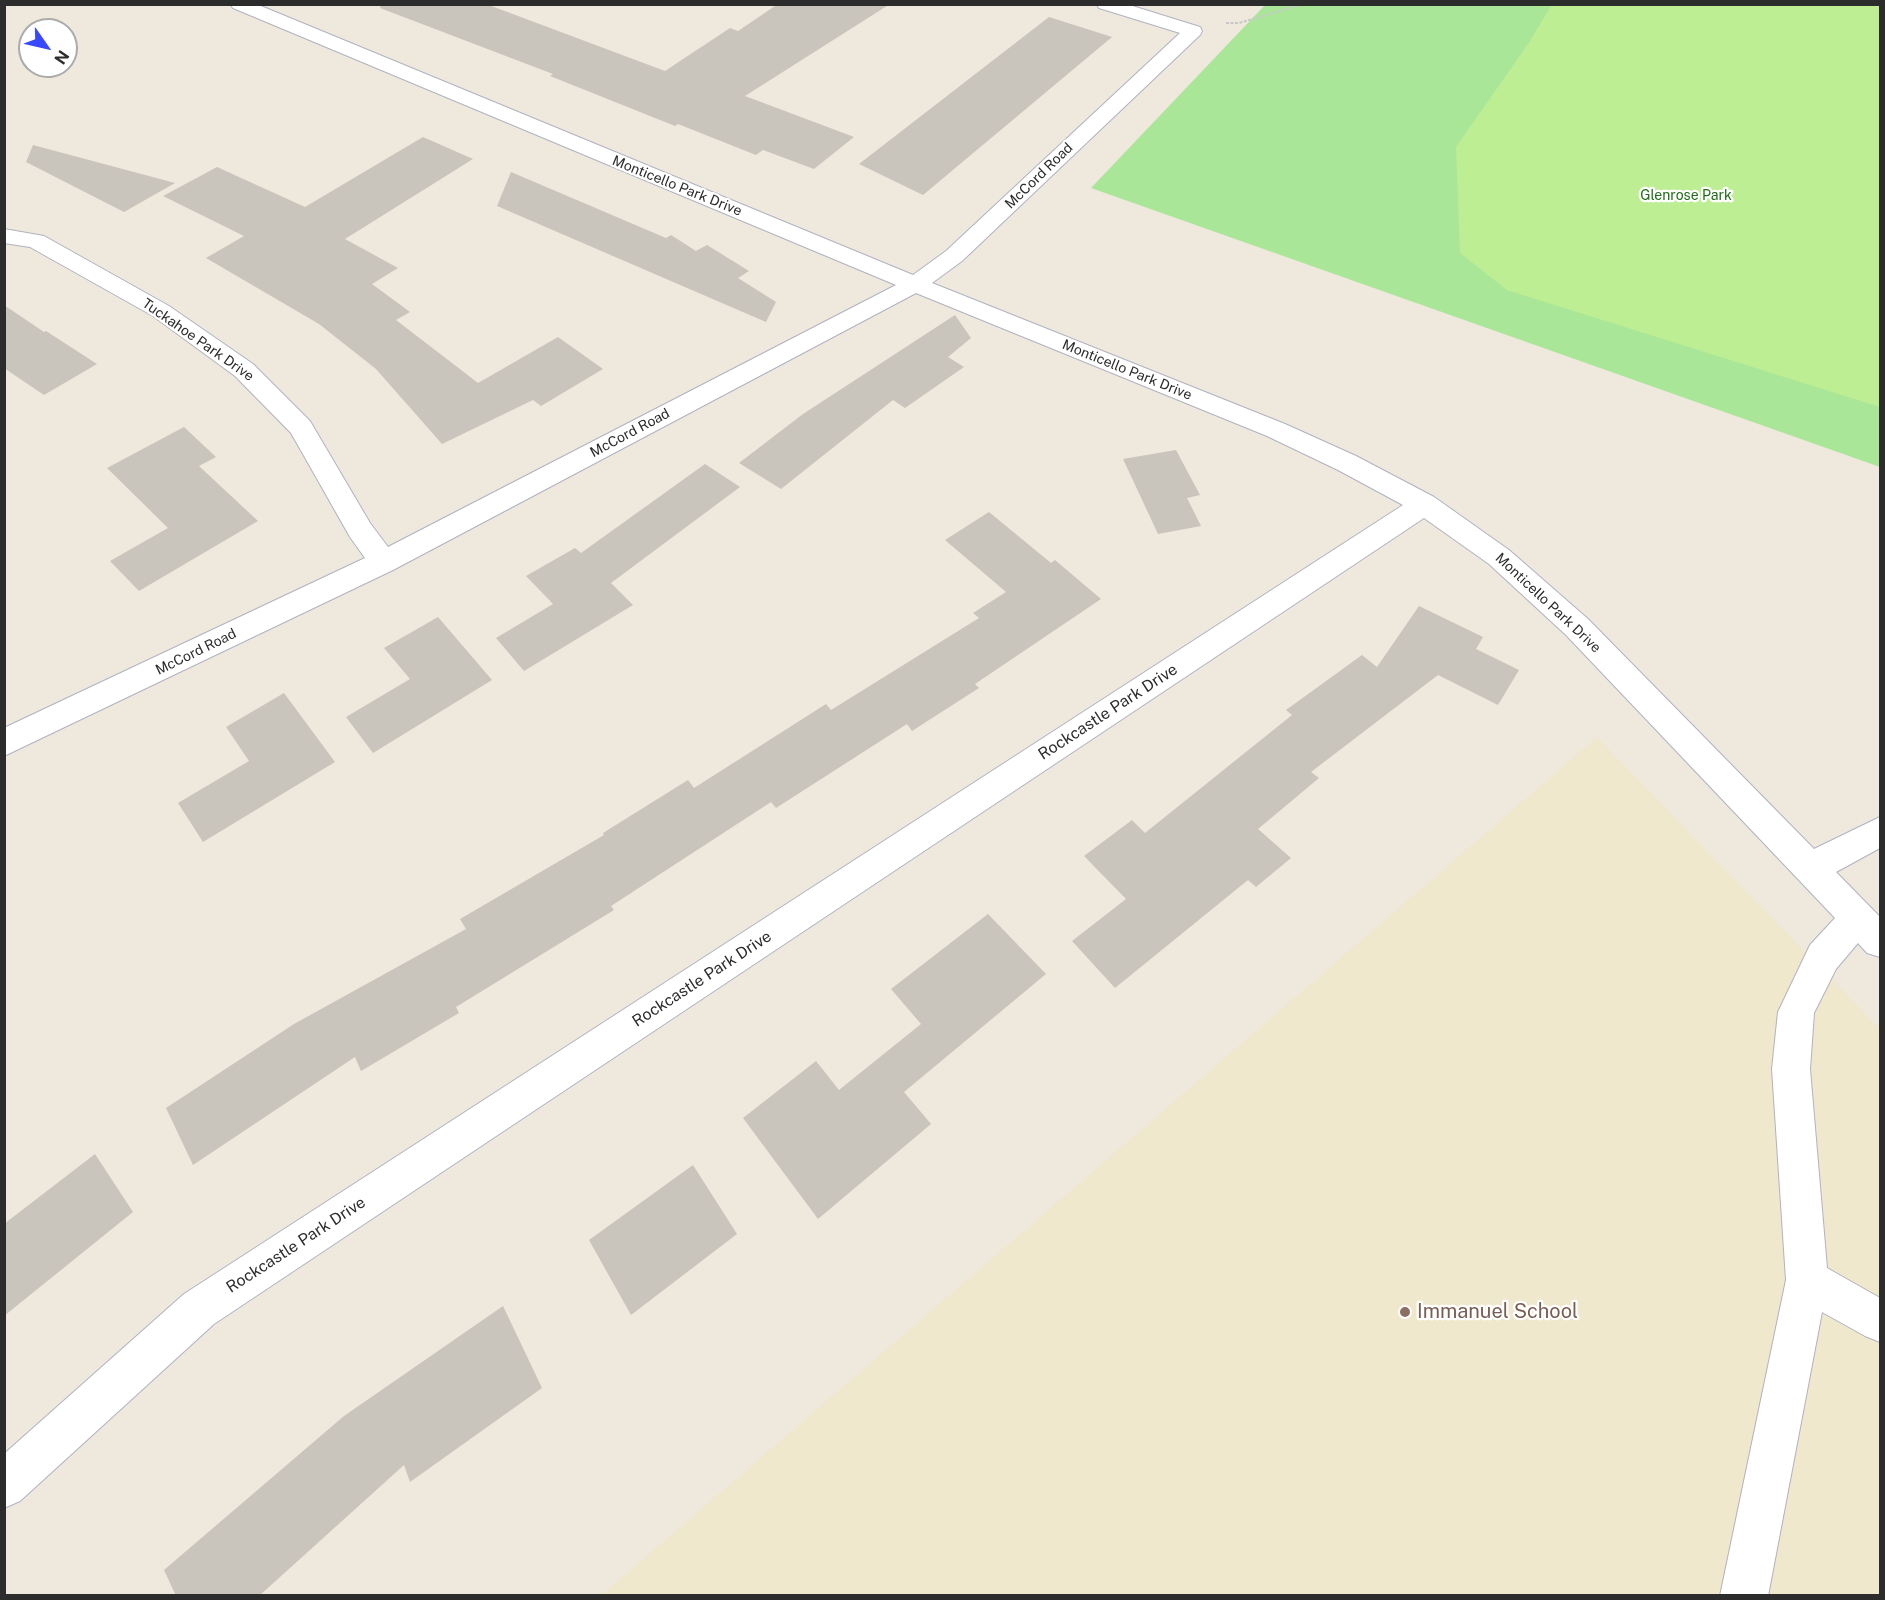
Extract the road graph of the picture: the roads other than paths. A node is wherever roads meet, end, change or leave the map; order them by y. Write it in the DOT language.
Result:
graph roads {
  1 [pos="239,4"];
  2 [pos="1105,4"];
  3 [pos="4,236"];
  4 [pos="915,284"];
  5 [pos="1424,504"];
  6 [pos="384,562"];
  7 [pos="4,743"];
  8 [pos="1881,831"];
  9 [pos="1811,868"];
  10 [pos="1869,929"];
  11 [pos="1807,1280"];
  12 [pos="1881,1321"];
  13 [pos="4,1485"];
  14 [pos="1744,1596"];
  1 -- 4 [label="street, Monticello Park Drive"];
  2 -- 4 [label="street, McCord Road"];
  3 -- 6 [label="street, Tuckahoe Park Drive"];
  4 -- 5 [label="street, Monticello Park Drive"];
  4 -- 6 [label="street, McCord Road"];
  5 -- 9 [label="street, Monticello Park Drive"];
  5 -- 13 [label="street, Rockcastle Park Drive"];
  6 -- 7 [label="street, McCord Road"];
  8 -- 9 [label="street"];
  9 -- 10 [label="street, Monticello Park Drive"];
  10 -- 11 [label="street"];
  11 -- 12 [label="street"];
  11 -- 14 [label="street"];
}
